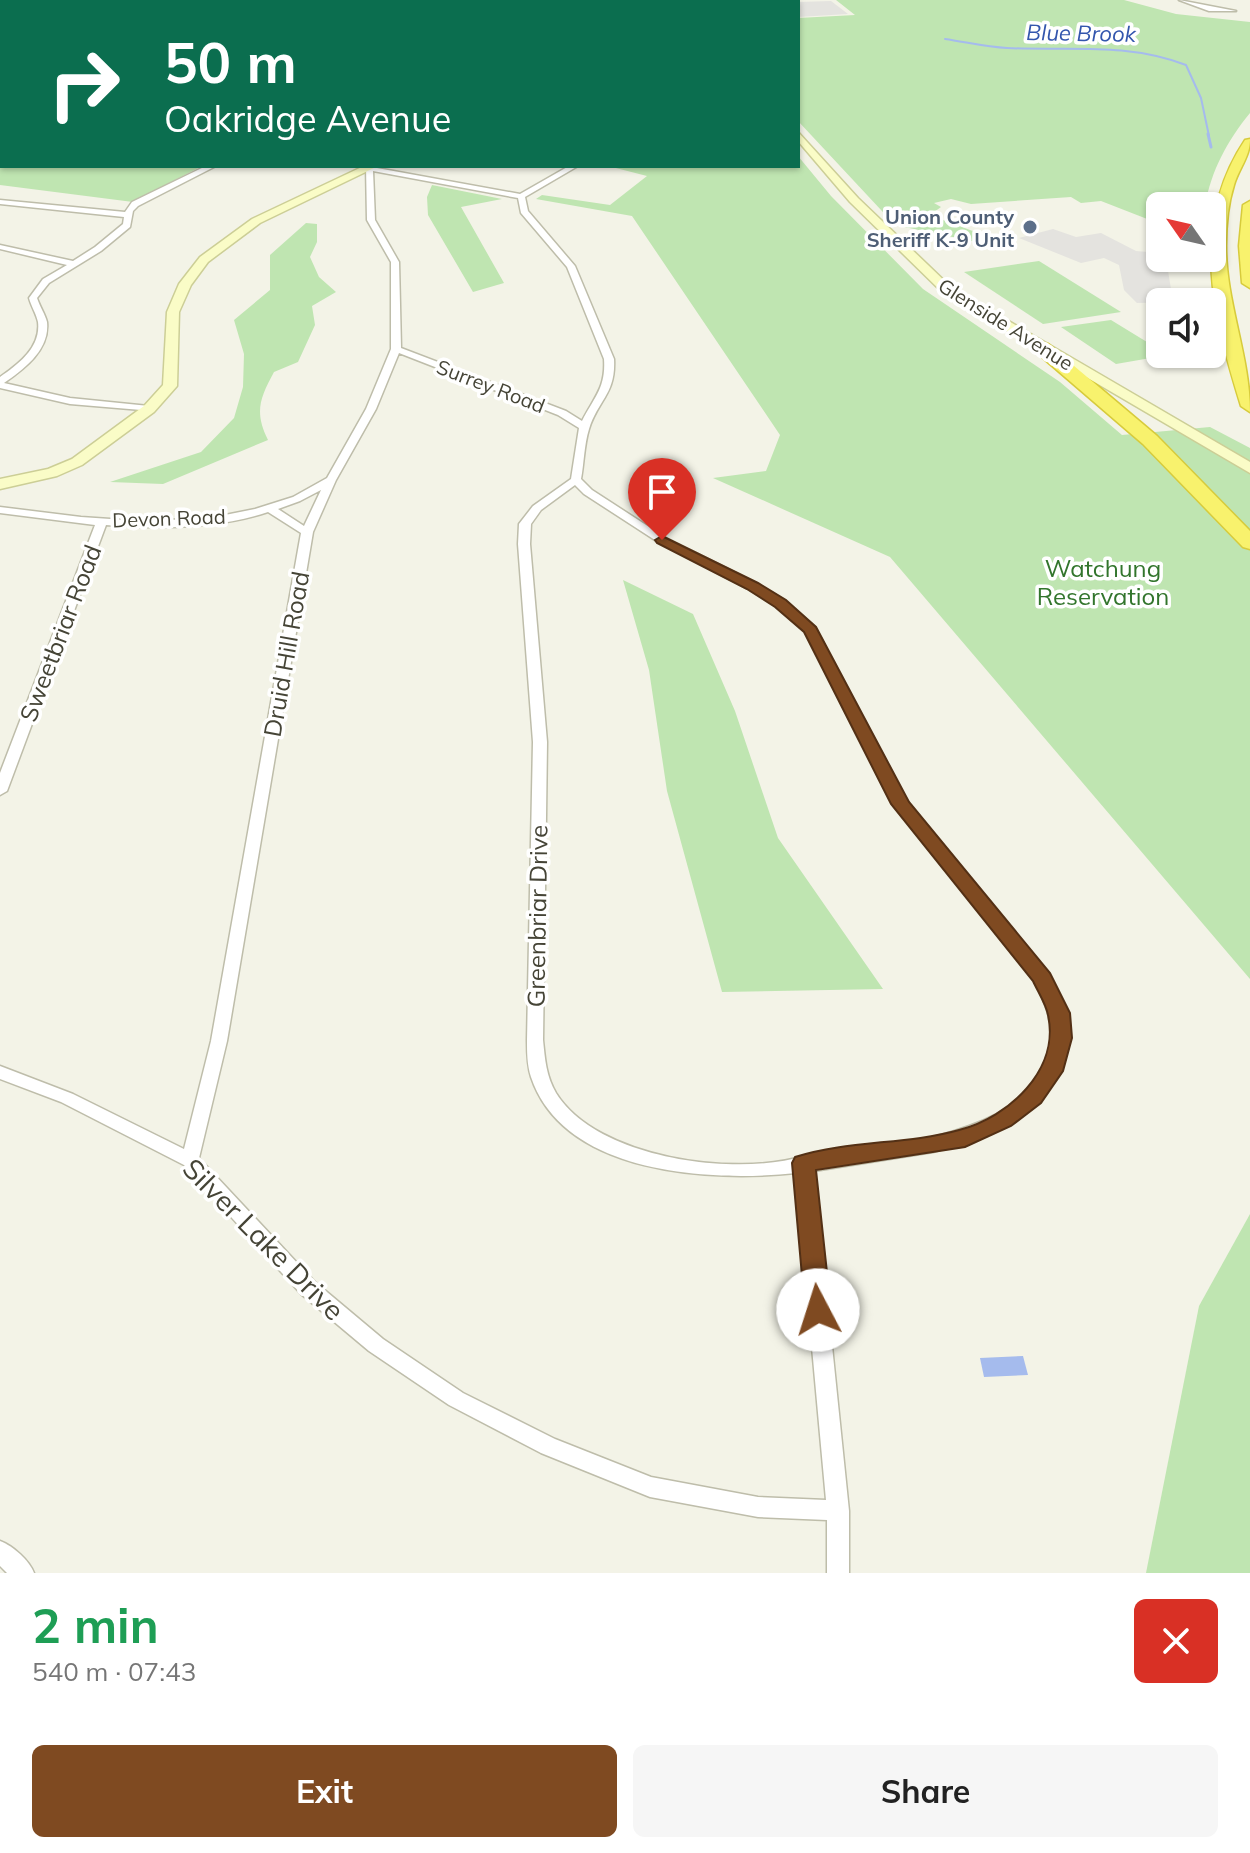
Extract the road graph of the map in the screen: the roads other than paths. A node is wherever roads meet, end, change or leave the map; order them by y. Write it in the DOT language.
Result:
graph roads {
  1 [pos="1182,0"];
  2 [pos="1233,11"];
  3 [pos="800,137"];
  4 [pos="1250,143"];
  5 [pos="208,168"];
  6 [pos="369,168"];
  7 [pos="371,168"];
  8 [pos="376,168"];
  9 [pos="570,168"];
  10 [pos="521,196"];
  11 [pos="0,202"];
  12 [pos="1250,205"];
  13 [pos="128,215"];
  14 [pos="0,247"];
  15 [pos="75,264"];
  16 [pos="1250,283"];
  17 [pos="1042,348"];
  18 [pos="396,349"];
  19 [pos="0,383"];
  20 [pos="1250,406"];
  21 [pos="149,409"];
  22 [pos="595,410"];
  23 [pos="562,413"];
  24 [pos="584,427"];
  25 [pos="1250,468"];
  26 [pos="331,480"];
  27 [pos="576,480"];
  28 [pos="0,484"];
  29 [pos="270,509"];
  30 [pos="0,510"];
  31 [pos="102,521"];
  32 [pos="307,532"];
  33 [pos="1250,543"];
  34 [pos="0,791"];
  35 [pos="0,1072"];
  36 [pos="190,1160"];
  37 [pos="804,1163"];
  38 [pos="838,1511"];
  39 [pos="0,1551"];
  40 [pos="23,1573"];
  41 [pos="838,1573"];
  1 -- 2 [label="street"];
  3 -- 17 [label="main road, Glenside Avenue"];
  4 -- 20 [label="highway"];
  5 -- 13 [label="street"];
  6 -- 21 [label="main road"];
  7 -- 18 [label="street, Druid Hill Road"];
  8 -- 10 [label="street"];
  9 -- 10 [label="street"];
  10 -- 22 [label="street"];
  11 -- 13 [label="street"];
  12 -- 16 [label="highway"];
  13 -- 15 [label="street"];
  14 -- 15 [label="street"];
  15 -- 19 [label="street"];
  17 -- 25 [label="main road, Glenside Avenue"];
  17 -- 33 [label="highway"];
  18 -- 23 [label="street, Surrey Road"];
  18 -- 26 [label="street, Druid Hill Road"];
  19 -- 21 [label="street"];
  21 -- 28 [label="main road"];
  22 -- 23 [label="street"];
  22 -- 24 [label="street"];
  23 -- 24 [label="street, Surrey Road"];
  24 -- 27 [label="street"];
  26 -- 29 [label="street, Devon Road"];
  26 -- 32 [label="street, Druid Hill Road"];
  27 -- 37 [label="street, Greenbriar Drive"];
  27 -- 37 [label="street"];
  29 -- 31 [label="street, Devon Road"];
  29 -- 32 [label="street"];
  30 -- 31 [label="street, Devon Road"];
  31 -- 34 [label="street, Sweetbriar Road"];
  32 -- 36 [label="street, Druid Hill Road"];
  35 -- 36 [label="street, Silver Lake Drive"];
  36 -- 38 [label="street, Silver Lake Drive"];
  37 -- 38 [label="street"];
  38 -- 41 [label="street"];
  39 -- 40 [label="street"];
}
